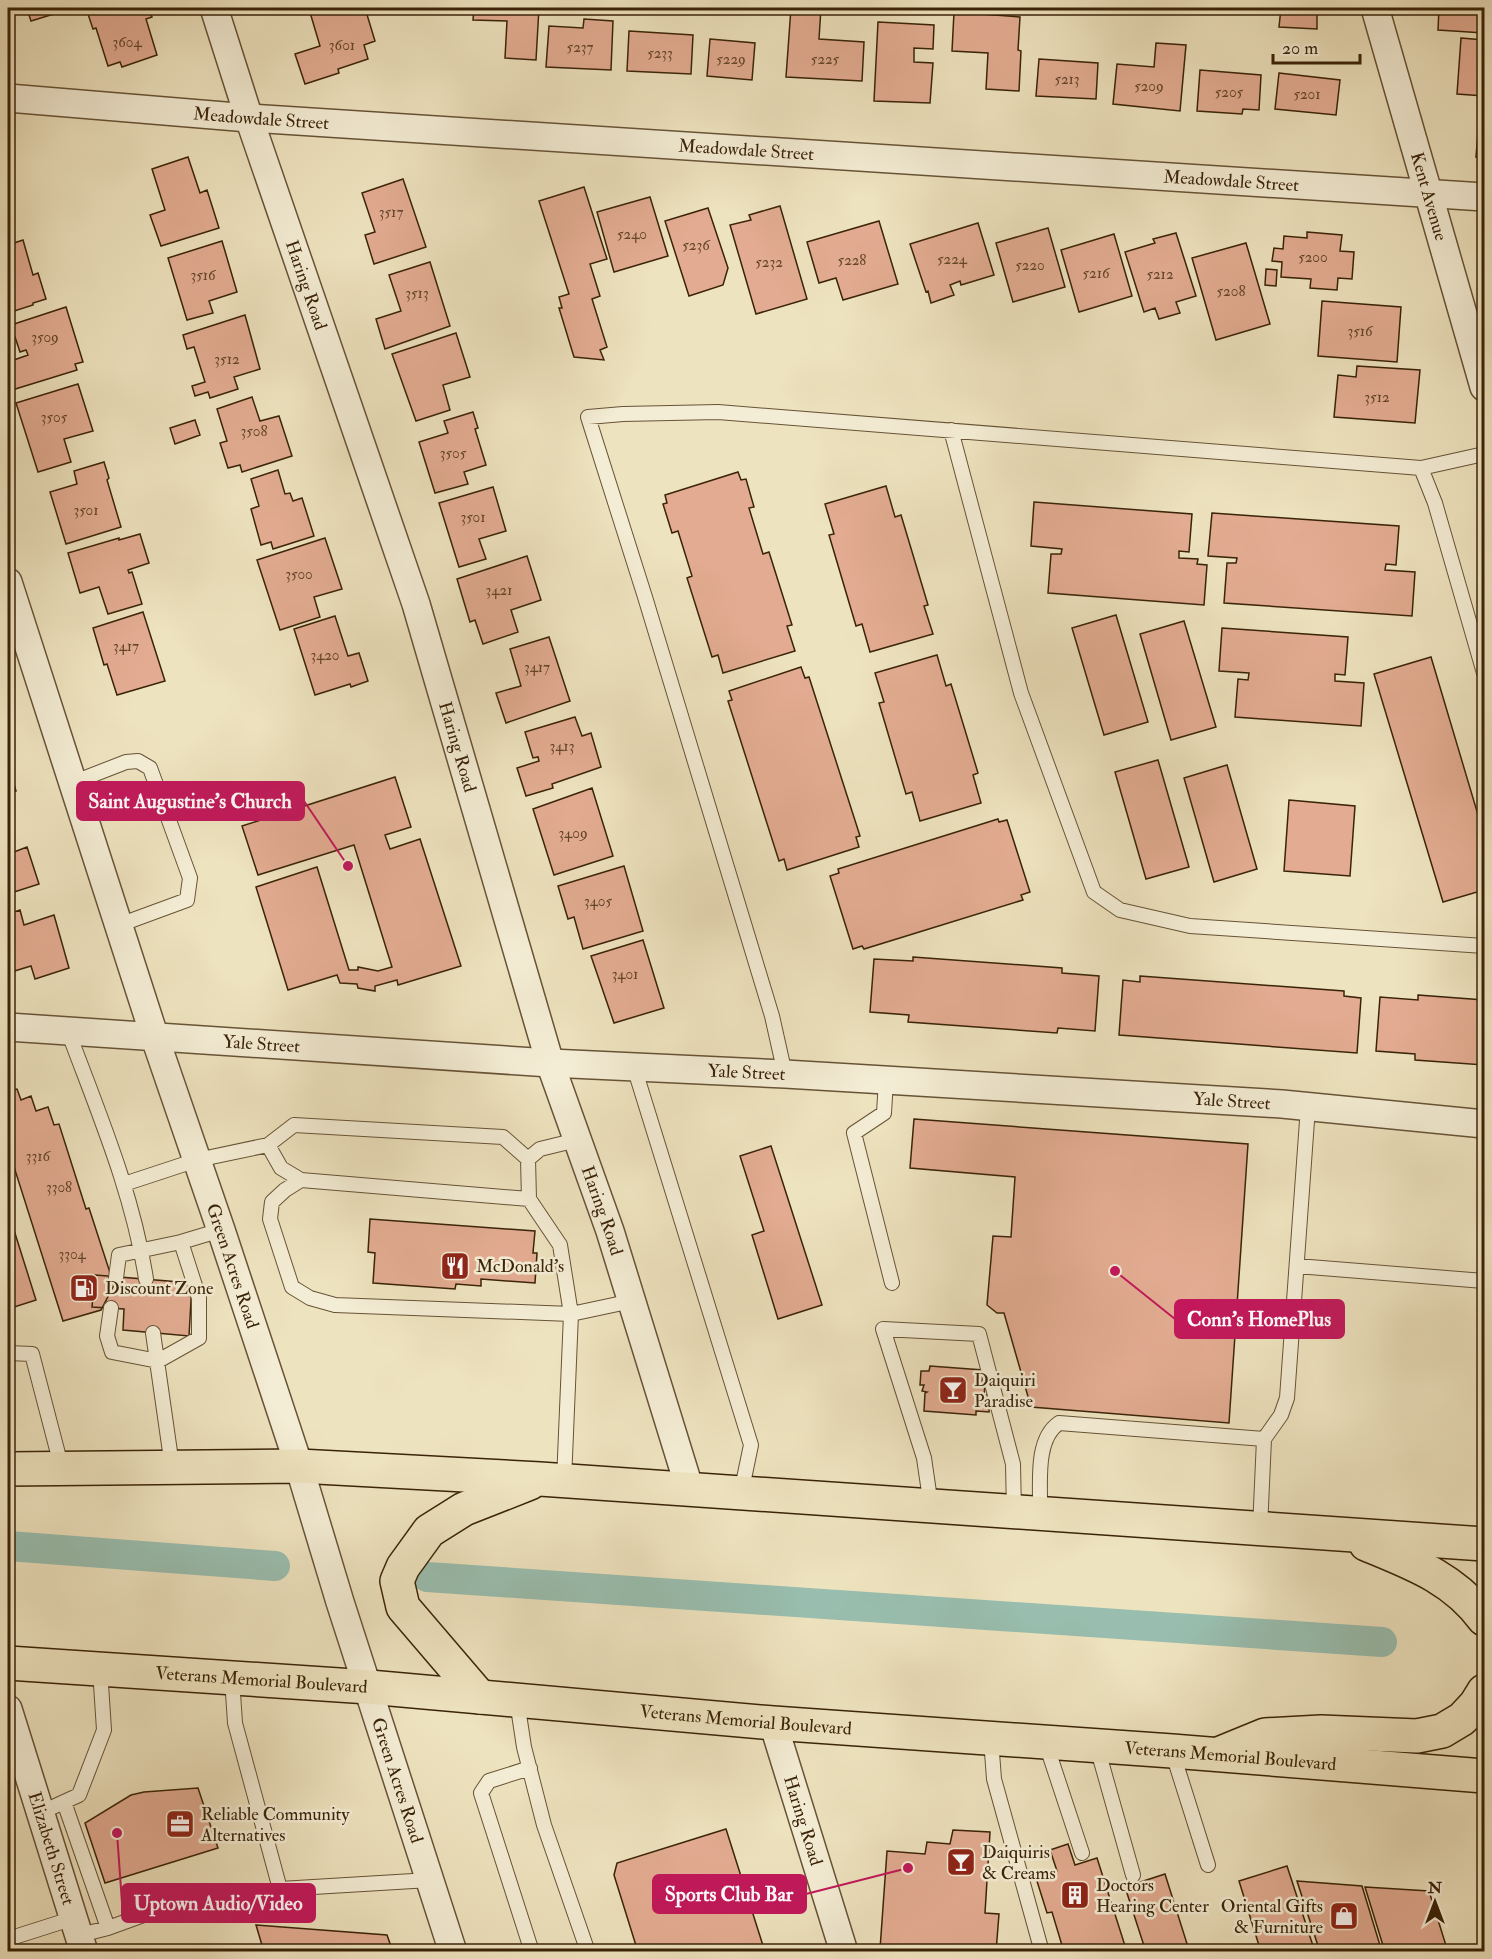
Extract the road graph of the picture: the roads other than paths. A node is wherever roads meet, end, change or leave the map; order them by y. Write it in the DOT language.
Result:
graph roads {
  1 [pos="214,8"];
  2 [pos="1375,8"];
  3 [pos="8,98"];
  4 [pos="249,118"];
  5 [pos="1429,193"];
  6 [pos="1485,196"];
  7 [pos="1485,387"];
  8 [pos="951,430"];
  9 [pos="1485,454"];
  10 [pos="1421,468"];
  11 [pos="8,582"];
  12 [pos="1485,673"];
  13 [pos="72,783"];
  14 [pos="119,926"];
  15 [pos="1485,946"];
  16 [pos="8,1027"];
  17 [pos="68,1031"];
  18 [pos="155,1038"];
  19 [pos="550,1063"];
  20 [pos="634,1067"];
  21 [pos="785,1074"];
  22 [pos="886,1080"];
  23 [pos="1308,1107"];
  24 [pos="1485,1124"];
  25 [pos="577,1140"];
  26 [pos="268,1145"];
  27 [pos="528,1159"];
  28 [pos="197,1160"];
  29 [pos="301,1180"];
  30 [pos="124,1184"];
  31 [pos="529,1199"];
  32 [pos="221,1230"];
  33 [pos="181,1242"];
  34 [pos="142,1251"];
  35 [pos="1296,1266"];
  36 [pos="116,1278"];
  37 [pos="146,1279"];
  38 [pos="1485,1281"];
  39 [pos="892,1283"];
  40 [pos="632,1300"];
  41 [pos="111,1308"];
  42 [pos="571,1314"];
  43 [pos="153,1333"];
  44 [pos="8,1353"];
  45 [pos="158,1361"];
  46 [pos="1264,1439"];
  47 [pos="172,1466"];
  48 [pos="298,1466"];
  49 [pos="8,1469"];
  50 [pos="62,1469"];
  51 [pos="552,1480"];
  52 [pos="690,1490"];
  53 [pos="741,1494"];
  54 [pos="931,1507"];
  55 [pos="1027,1513"];
  56 [pos="1260,1529"];
  57 [pos="1344,1534"];
  58 [pos="1485,1544"];
  59 [pos="1485,1619"];
  60 [pos="8,1663"];
  61 [pos="100,1669"];
  62 [pos="232,1678"];
  63 [pos="369,1687"];
  64 [pos="1485,1692"];
  65 [pos="480,1697"];
  66 [pos="517,1701"];
  67 [pos="8,1709"];
  68 [pos="773,1723"];
  69 [pos="991,1739"];
  70 [pos="1047,1744"];
  71 [pos="1097,1747"];
  72 [pos="1172,1751"];
  73 [pos="1217,1755"];
  74 [pos="16,1764"];
  75 [pos="530,1768"];
  76 [pos="1485,1776"];
  77 [pos="52,1807"];
  78 [pos="1082,1854"];
  79 [pos="1208,1865"];
  80 [pos="1133,1875"];
  81 [pos="430,1880"];
  82 [pos="207,1892"];
  83 [pos="108,1928"];
  84 [pos="79,1935"];
  85 [pos="8,1939"];
  86 [pos="453,1952"];
  87 [pos="532,1952"];
  88 [pos="588,1952"];
  89 [pos="844,1952"];
  90 [pos="1042,1952"];
  1 -- 4 [label="street, Haring Road"];
  2 -- 5 [label="street, Kent Avenue"];
  3 -- 4 [label="street, Meadowdale Street"];
  4 -- 5 [label="street, Meadowdale Street"];
  4 -- 19 [label="street, Haring Road"];
  5 -- 6 [label="street, Meadowdale Street"];
  5 -- 7 [label="street, Kent Avenue"];
  8 -- 10 [label="lane"];
  8 -- 15 [label="lane"];
  8 -- 21 [label="lane"];
  9 -- 10 [label="lane"];
  10 -- 12 [label="lane"];
  11 -- 13 [label="street, Green Acres Road"];
  13 -- 14 [label="street, Green Acres Road"];
  13 -- 14 [label="lane"];
  14 -- 18 [label="street, Green Acres Road"];
  16 -- 17 [label="street, Yale Street"];
  17 -- 18 [label="street, Yale Street"];
  17 -- 30 [label="lane"];
  18 -- 19 [label="street, Yale Street"];
  18 -- 28 [label="street, Green Acres Road"];
  19 -- 20 [label="street, Yale Street"];
  19 -- 25 [label="street, Haring Road"];
  20 -- 21 [label="street, Yale Street"];
  20 -- 53 [label="lane"];
  21 -- 22 [label="street, Yale Street"];
  22 -- 23 [label="street, Yale Street"];
  22 -- 39 [label="lane"];
  23 -- 24 [label="street, Yale Street"];
  23 -- 35 [label="lane"];
  25 -- 27 [label="lane"];
  25 -- 40 [label="street, Haring Road"];
  26 -- 27 [label="lane"];
  26 -- 28 [label="lane"];
  26 -- 29 [label="lane"];
  27 -- 31 [label="lane"];
  28 -- 30 [label="lane"];
  28 -- 32 [label="street, Green Acres Road"];
  29 -- 31 [label="lane"];
  29 -- 42 [label="lane"];
  30 -- 34 [label="lane"];
  31 -- 42 [label="lane"];
  32 -- 33 [label="lane"];
  32 -- 48 [label="street, Green Acres Road"];
  33 -- 34 [label="lane"];
  33 -- 45 [label="lane"];
  34 -- 36 [label="lane"];
  34 -- 37 [label="lane"];
  35 -- 38 [label="lane"];
  35 -- 46 [label="lane"];
  40 -- 42 [label="lane"];
  40 -- 52 [label="street, Haring Road"];
  41 -- 45 [label="lane"];
  42 -- 51 [label="lane"];
  43 -- 45 [label="lane"];
  44 -- 50 [label="lane"];
  45 -- 47 [label="lane"];
  46 -- 55 [label="lane"];
  46 -- 56 [label="lane"];
  47 -- 48 [label="main road"];
  47 -- 50 [label="main road"];
  48 -- 51 [label="main road"];
  48 -- 63 [label="street, Green Acres Road"];
  49 -- 50 [label="main road"];
  51 -- 52 [label="main road"];
  51 -- 65 [label="main road"];
  52 -- 53 [label="main road"];
  53 -- 54 [label="main road"];
  54 -- 55 [label="main road"];
  54 -- 55 [label="lane"];
  55 -- 56 [label="main road"];
  56 -- 57 [label="main road"];
  57 -- 58 [label="main road"];
  57 -- 59 [label="main road"];
  60 -- 61 [label="main road, Veterans Memorial Boulevard"];
  61 -- 62 [label="main road, Veterans Memorial Boulevard"];
  61 -- 77 [label="lane"];
  62 -- 63 [label="main road, Veterans Memorial Boulevard"];
  62 -- 81 [label="lane"];
  63 -- 65 [label="main road, Veterans Memorial Boulevard"];
  63 -- 81 [label="street, Green Acres Road"];
  64 -- 73 [label="main road"];
  65 -- 66 [label="main road, Veterans Memorial Boulevard"];
  66 -- 68 [label="main road, Veterans Memorial Boulevard"];
  66 -- 75 [label="lane"];
  67 -- 74 [label="street, Elizabeth Street"];
  68 -- 69 [label="main road, Veterans Memorial Boulevard"];
  68 -- 89 [label="street, Haring Road"];
  69 -- 70 [label="main road, Veterans Memorial Boulevard"];
  69 -- 90 [label="lane"];
  70 -- 71 [label="main road, Veterans Memorial Boulevard"];
  70 -- 78 [label="lane"];
  71 -- 72 [label="main road, Veterans Memorial Boulevard"];
  71 -- 80 [label="lane"];
  72 -- 73 [label="main road, Veterans Memorial Boulevard"];
  72 -- 79 [label="lane"];
  73 -- 76 [label="main road, Veterans Memorial Boulevard"];
  74 -- 77 [label="street, Elizabeth Street"];
  75 -- 87 [label="lane"];
  75 -- 88 [label="lane"];
  77 -- 83 [label="lane"];
  77 -- 84 [label="street, Elizabeth Street"];
  81 -- 86 [label="street, Green Acres Road"];
  82 -- 83 [label="lane"];
  83 -- 84 [label="lane"];
  84 -- 85 [label="lane"];
}
